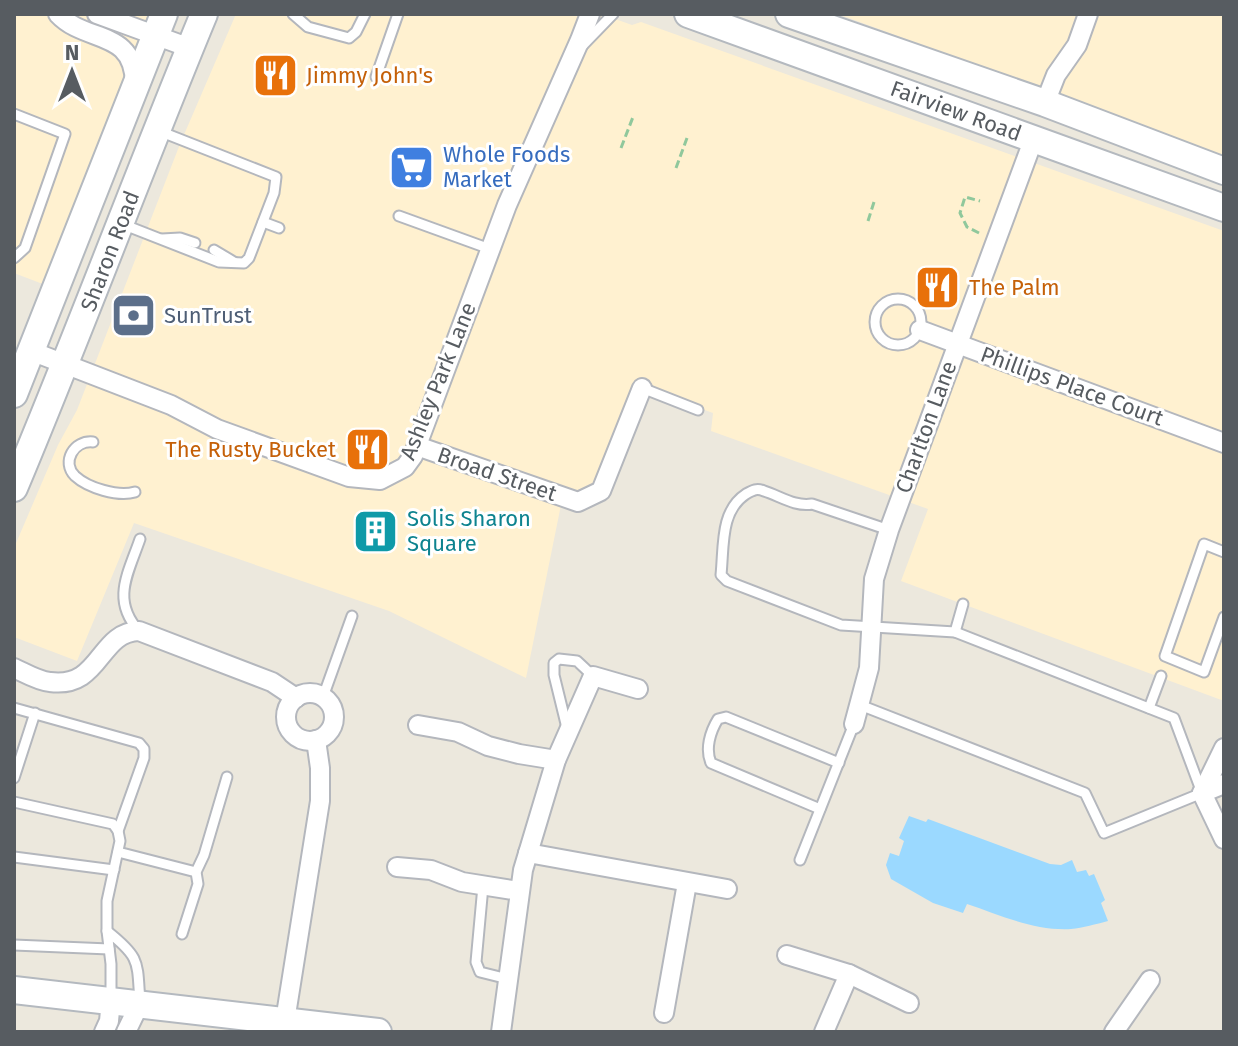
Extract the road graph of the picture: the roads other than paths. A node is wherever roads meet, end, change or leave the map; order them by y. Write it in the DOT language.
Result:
graph roads {
  1 [pos="58,14"];
  2 [pos="97,14"];
  3 [pos="204,14"];
  4 [pos="293,14"];
  5 [pos="365,14"];
  6 [pos="398,14"];
  7 [pos="590,14"];
  8 [pos="613,14"];
  9 [pos="688,14"];
  10 [pos="789,14"];
  11 [pos="1088,14"];
  12 [pos="160,24"];
  13 [pos="190,48"];
  14 [pos="575,53"];
  15 [pos="376,77"];
  16 [pos="135,86"];
  17 [pos="1045,103"];
  18 [pos="14,114"];
  19 [pos="156,130"];
  20 [pos="1034,138"];
  21 [pos="1224,171"];
  22 [pos="1224,208"];
  23 [pos="399,216"];
  24 [pos="263,222"];
  25 [pos="122,224"];
  26 [pos="279,228"];
  27 [pos="162,239"];
  28 [pos="195,243"];
  29 [pos="491,249"];
  30 [pos="214,250"];
  31 [pos="14,258"];
  32 [pos="234,262"];
  33 [pos="920,330"];
  34 [pos="957,343"];
  35 [pos="27,349"];
  36 [pos="65,365"];
  37 [pos="642,388"];
  38 [pos="14,394"];
  39 [pos="698,410"];
  40 [pos="93,442"];
  41 [pos="1224,443"];
  42 [pos="417,446"];
  43 [pos="14,488"];
  44 [pos="135,492"];
  45 [pos="889,530"];
  46 [pos="140,539"];
  47 [pos="1224,552"];
  48 [pos="963,604"];
  49 [pos="352,616"];
  50 [pos="1224,617"];
  51 [pos="870,627"];
  52 [pos="139,631"];
  53 [pos="955,632"];
  54 [pos="14,668"];
  55 [pos="593,676"];
  56 [pos="1161,676"];
  57 [pos="638,689"];
  58 [pos="323,697"];
  59 [pos="296,698"];
  60 [pos="860,705"];
  61 [pos="14,708"];
  62 [pos="1149,708"];
  63 [pos="35,713"];
  64 [pos="854,724"];
  65 [pos="418,725"];
  66 [pos="568,731"];
  67 [pos="316,740"];
  68 [pos="1224,748"];
  69 [pos="556,760"];
  70 [pos="839,763"];
  71 [pos="227,777"];
  72 [pos="14,778"];
  73 [pos="1224,784"];
  74 [pos="1202,793"];
  75 [pos="14,802"];
  76 [pos="820,809"];
  77 [pos="118,831"];
  78 [pos="1224,839"];
  79 [pos="118,852"];
  80 [pos="528,853"];
  81 [pos="14,857"];
  82 [pos="800,860"];
  83 [pos="397,867"];
  84 [pos="114,870"];
  85 [pos="196,872"];
  86 [pos="687,883"];
  87 [pos="483,886"];
  88 [pos="727,889"];
  89 [pos="519,891"];
  90 [pos="107,931"];
  91 [pos="182,934"];
  92 [pos="14,945"];
  93 [pos="109,949"];
  94 [pos="787,955"];
  95 [pos="849,974"];
  96 [pos="508,979"];
  97 [pos="1150,980"];
  98 [pos="14,990"];
  99 [pos="111,1000"];
  100 [pos="140,1003"];
  101 [pos="909,1003"];
  102 [pos="664,1013"];
  103 [pos="285,1021"];
  104 [pos="104,1032"];
  105 [pos="126,1032"];
  106 [pos="378,1032"];
  107 [pos="501,1032"];
  108 [pos="824,1032"];
  109 [pos="1114,1032"];
  1 -- 16 [label="street"];
  2 -- 12 [label="street"];
  3 -- 13 [label="main road, Sharon Road"];
  4 -- 5 [label="lane"];
  6 -- 15 [label="lane"];
  7 -- 14 [label="street, Ashley Park Lane"];
  8 -- 14 [label="lane"];
  9 -- 20 [label="main road, Fairview Road"];
  10 -- 17 [label="main road, Fairview Road"];
  11 -- 17 [label="street"];
  12 -- 13 [label="street"];
  12 -- 16 [label="main road, Sharon Road"];
  13 -- 19 [label="main road, Sharon Road"];
  14 -- 29 [label="street, Ashley Park Lane"];
  16 -- 35 [label="main road, Sharon Road"];
  17 -- 21 [label="main road, Fairview Road"];
  18 -- 31 [label="lane"];
  19 -- 24 [label="lane"];
  19 -- 25 [label="main road, Sharon Road"];
  20 -- 22 [label="main road, Fairview Road"];
  20 -- 34 [label="street, Charlton Lane"];
  23 -- 29 [label="lane"];
  24 -- 26 [label="lane"];
  24 -- 32 [label="lane"];
  25 -- 27 [label="lane"];
  25 -- 36 [label="main road, Sharon Road"];
  27 -- 28 [label="lane"];
  27 -- 32 [label="lane"];
  29 -- 42 [label="street, Ashley Park Lane"];
  30 -- 32 [label="lane"];
  33 -- 33 [label="lane"];
  33 -- 34 [label="street, Phillips Place Court"];
  34 -- 41 [label="street, Phillips Place Court"];
  34 -- 45 [label="street, Charlton Lane"];
  35 -- 36 [label="street, Ashley Park Lane"];
  35 -- 38 [label="main road, Sharon Road"];
  36 -- 42 [label="street, Ashley Park Lane"];
  36 -- 43 [label="main road, Sharon Road"];
  37 -- 39 [label="lane"];
  37 -- 42 [label="street, Broad Street"];
  40 -- 44 [label="lane"];
  45 -- 51 [label="street, Charlton Lane"];
  45 -- 51 [label="lane"];
  46 -- 52 [label="lane"];
  47 -- 50 [label="lane"];
  48 -- 53 [label="lane"];
  49 -- 58 [label="lane"];
  51 -- 53 [label="lane"];
  51 -- 60 [label="street, Charlton Lane"];
  52 -- 54 [label="street"];
  52 -- 59 [label="street"];
  53 -- 62 [label="lane"];
  55 -- 57 [label="street"];
  55 -- 66 [label="street"];
  55 -- 66 [label="lane"];
  56 -- 62 [label="lane"];
  58 -- 59 [label="street"];
  58 -- 67 [label="street"];
  59 -- 67 [label="street"];
  60 -- 64 [label="street, Charlton Lane"];
  60 -- 74 [label="lane"];
  61 -- 63 [label="lane"];
  62 -- 74 [label="lane"];
  63 -- 72 [label="lane"];
  63 -- 77 [label="lane"];
  64 -- 70 [label="lane"];
  65 -- 69 [label="street"];
  66 -- 69 [label="street"];
  67 -- 103 [label="street"];
  68 -- 74 [label="street"];
  69 -- 80 [label="street"];
  70 -- 76 [label="lane"];
  70 -- 76 [label="lane"];
  71 -- 85 [label="lane"];
  73 -- 74 [label="street"];
  74 -- 78 [label="street"];
  75 -- 77 [label="lane"];
  76 -- 82 [label="lane"];
  77 -- 79 [label="lane"];
  79 -- 84 [label="lane"];
  79 -- 85 [label="lane"];
  80 -- 86 [label="street"];
  80 -- 89 [label="street"];
  81 -- 84 [label="lane"];
  83 -- 87 [label="street"];
  84 -- 90 [label="lane"];
  85 -- 91 [label="lane"];
  86 -- 88 [label="street"];
  86 -- 102 [label="street"];
  87 -- 89 [label="street"];
  87 -- 96 [label="lane"];
  89 -- 96 [label="street"];
  90 -- 93 [label="lane"];
  90 -- 100 [label="lane"];
  92 -- 93 [label="lane"];
  93 -- 99 [label="lane"];
  94 -- 95 [label="street"];
  95 -- 101 [label="street"];
  95 -- 108 [label="street"];
  96 -- 107 [label="street"];
  97 -- 109 [label="street"];
  98 -- 99 [label="main road"];
  99 -- 100 [label="main road"];
  99 -- 104 [label="street"];
  100 -- 103 [label="main road"];
  100 -- 105 [label="street"];
  103 -- 106 [label="main road"];
}
